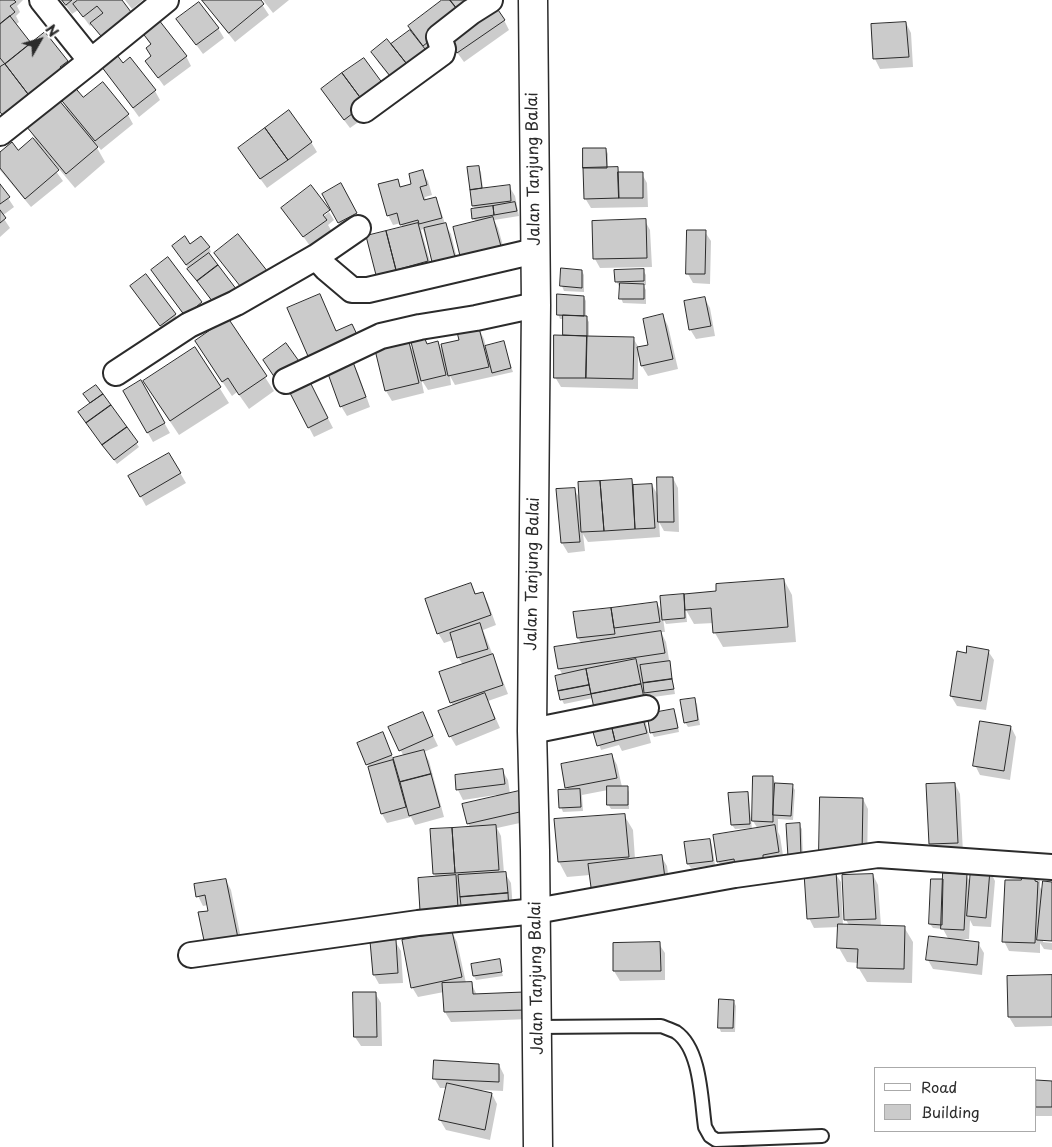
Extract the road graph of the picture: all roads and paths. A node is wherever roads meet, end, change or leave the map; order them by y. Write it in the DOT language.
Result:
graph roads {
  1 [pos="42,0"];
  2 [pos="166,0"];
  3 [pos="490,0"];
  4 [pos="533,0"];
  5 [pos="91,61"];
  6 [pos="364,110"];
  7 [pos="0,133"];
  8 [pos="358,228"];
  9 [pos="535,251"];
  10 [pos="316,257"];
  11 [pos="536,306"];
  12 [pos="116,372"];
  13 [pos="286,381"];
  14 [pos="646,708"];
  15 [pos="532,731"];
  16 [pos="1052,867"];
  17 [pos="536,911"];
  18 [pos="191,955"];
  19 [pos="537,1027"];
  20 [pos="822,1136"];
  21 [pos="538,1147"];
  1 -- 5 [label="street"];
  2 -- 5 [label="street"];
  3 -- 6 [label="street"];
  4 -- 9 [label="street, Jalan Tanjung Balai"];
  5 -- 7 [label="street"];
  8 -- 10 [label="street"];
  9 -- 10 [label="street"];
  9 -- 11 [label="street, Jalan Tanjung Balai"];
  10 -- 12 [label="street"];
  11 -- 13 [label="street"];
  11 -- 15 [label="street, Jalan Tanjung Balai"];
  14 -- 15 [label="street"];
  15 -- 17 [label="street, Jalan Tanjung Balai"];
  16 -- 17 [label="street"];
  17 -- 18 [label="street"];
  17 -- 19 [label="street, Jalan Tanjung Balai"];
  19 -- 20 [label="lane"];
  19 -- 21 [label="street, Jalan Tanjung Balai"];
}
